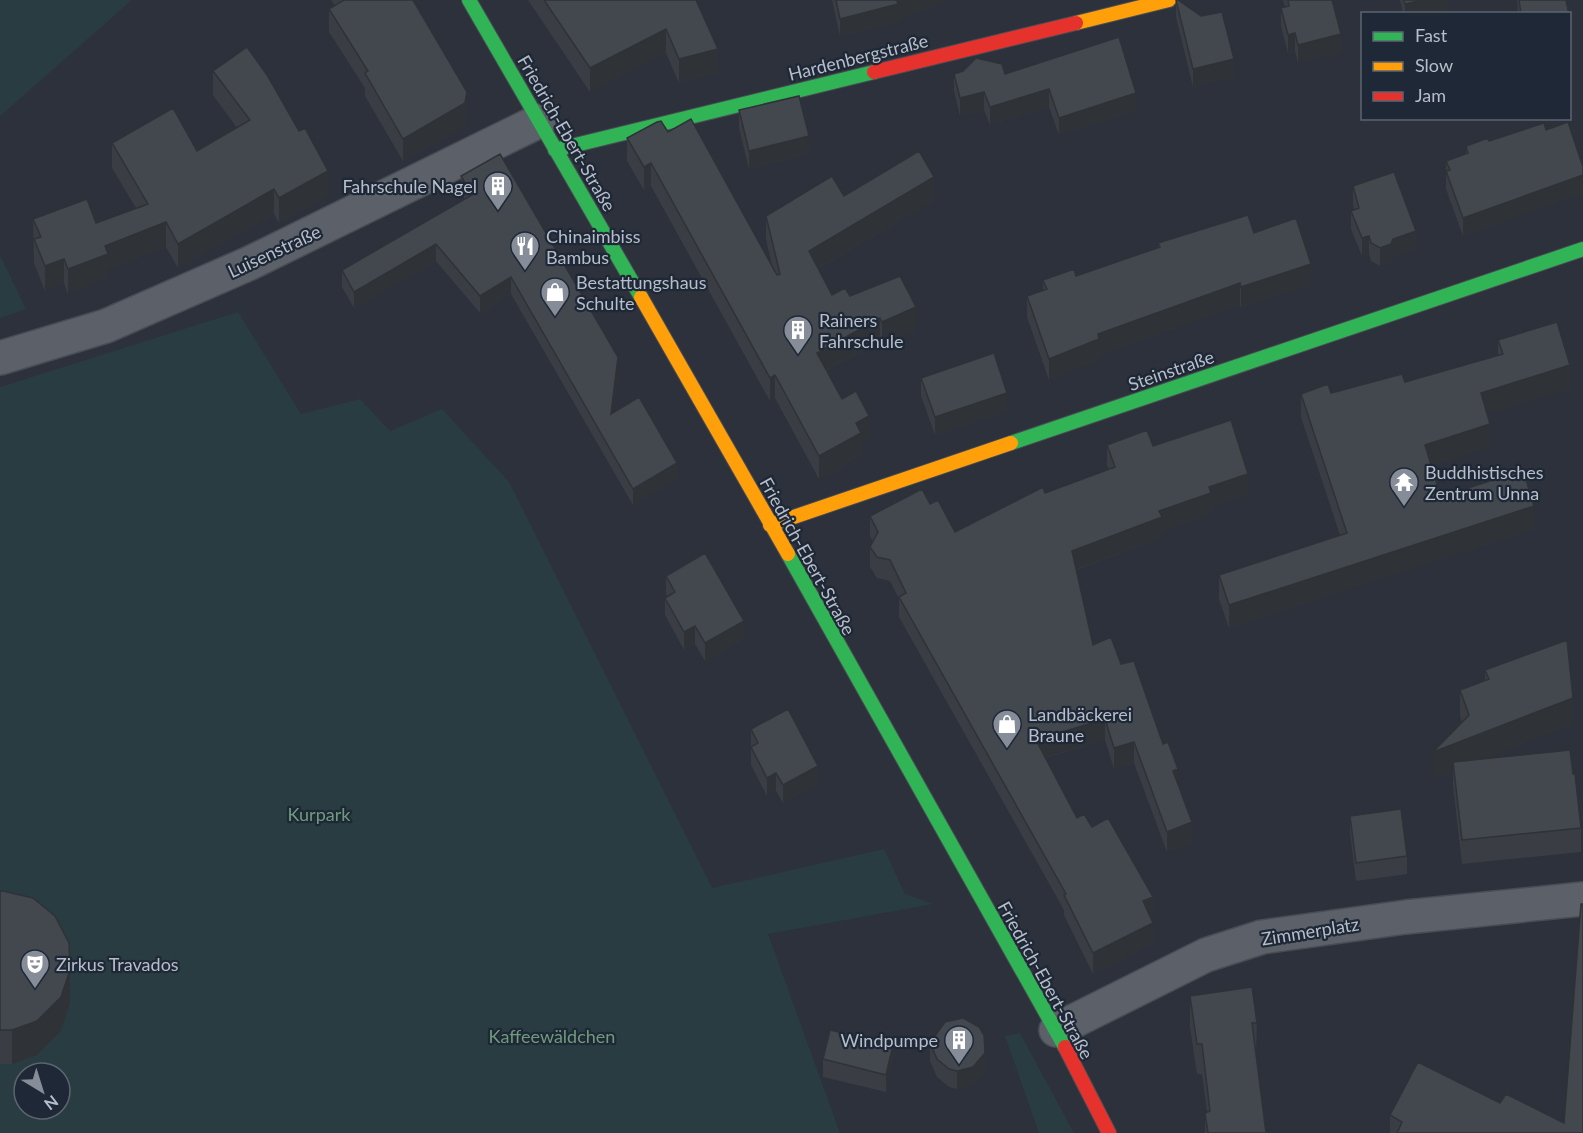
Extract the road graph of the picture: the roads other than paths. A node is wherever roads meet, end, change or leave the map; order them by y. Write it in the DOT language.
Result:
graph roads {
  1 [pos="469,0"];
  2 [pos="1169,0"];
  3 [pos="539,121"];
  4 [pos="555,150"];
  5 [pos="1583,249"];
  6 [pos="0,358"];
  7 [pos="770,525"];
  8 [pos="1583,899"];
  9 [pos="1056,1030"];
  10 [pos="1109,1133"];
  1 -- 3 [label="street, Friedrich-Ebert-Straße"];
  2 -- 4 [label="street, Hardenbergstraße"];
  3 -- 4 [label="street, Friedrich-Ebert-Straße"];
  3 -- 6 [label="street, Luisenstraße"];
  4 -- 7 [label="street, Friedrich-Ebert-Straße"];
  5 -- 7 [label="street, Steinstraße"];
  7 -- 9 [label="street, Friedrich-Ebert-Straße"];
  8 -- 9 [label="street, Zimmerplatz"];
  9 -- 10 [label="street, Friedrich-Ebert-Straße"];
}
